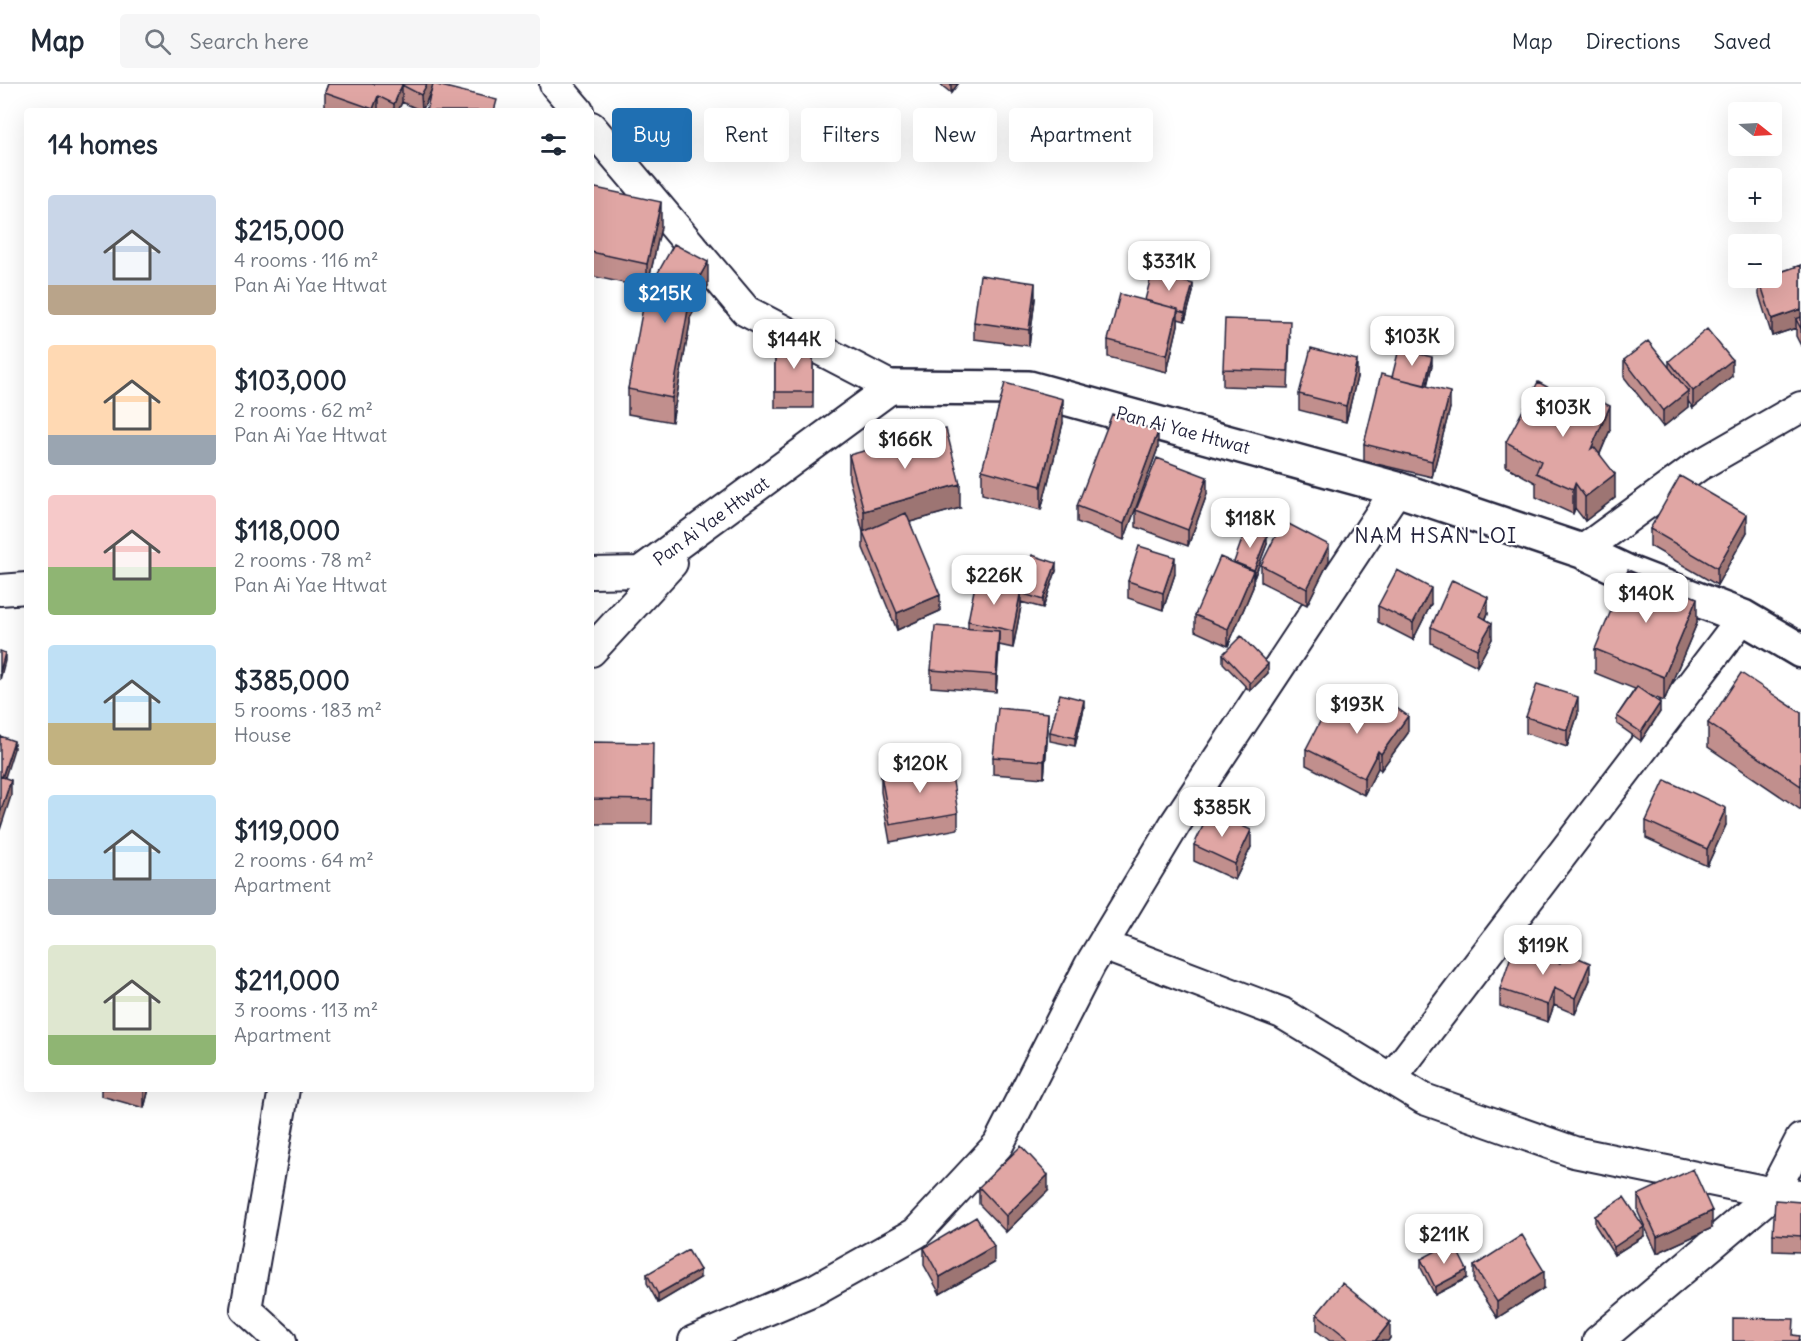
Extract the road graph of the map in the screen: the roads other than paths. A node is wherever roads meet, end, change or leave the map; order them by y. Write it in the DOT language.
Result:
graph roads {
  1 [pos="555,84"];
  2 [pos="575,108"];
  3 [pos="594,131"];
  4 [pos="892,387"];
  5 [pos="1801,407"];
  6 [pos="1397,489"];
  7 [pos="708,523"];
  8 [pos="1582,551"];
  9 [pos="594,573"];
  10 [pos="24,588"];
  11 [pos="0,590"];
  12 [pos="1743,617"];
  13 [pos="594,648"];
  14 [pos="1801,651"];
  15 [pos="1103,945"];
  16 [pos="1391,1079"];
  17 [pos="283,1092"];
  18 [pos="1801,1139"];
  19 [pos="1787,1194"];
  20 [pos="281,1341"];
  21 [pos="694,1341"];
  22 [pos="1598,1341"];
  1 -- 2 [label="street"];
  3 -- 4 [label="street"];
  4 -- 6 [label="street, Pan Ai Yae Htwat"];
  4 -- 7 [label="street, Pan Ai Yae Htwat"];
  5 -- 8 [label="street"];
  6 -- 8 [label="street, Pan Ai Yae Htwat"];
  6 -- 15 [label="street"];
  7 -- 9 [label="street, Pan Ai Yae Htwat"];
  7 -- 13 [label="street"];
  8 -- 12 [label="street, Pan Ai Yae Htwat"];
  10 -- 11 [label="street"];
  12 -- 14 [label="street, Pan Ai Yae Htwat"];
  12 -- 16 [label="street"];
  15 -- 16 [label="street"];
  15 -- 21 [label="street"];
  16 -- 19 [label="street"];
  17 -- 20 [label="street"];
  18 -- 19 [label="street"];
  19 -- 22 [label="street"];
}
